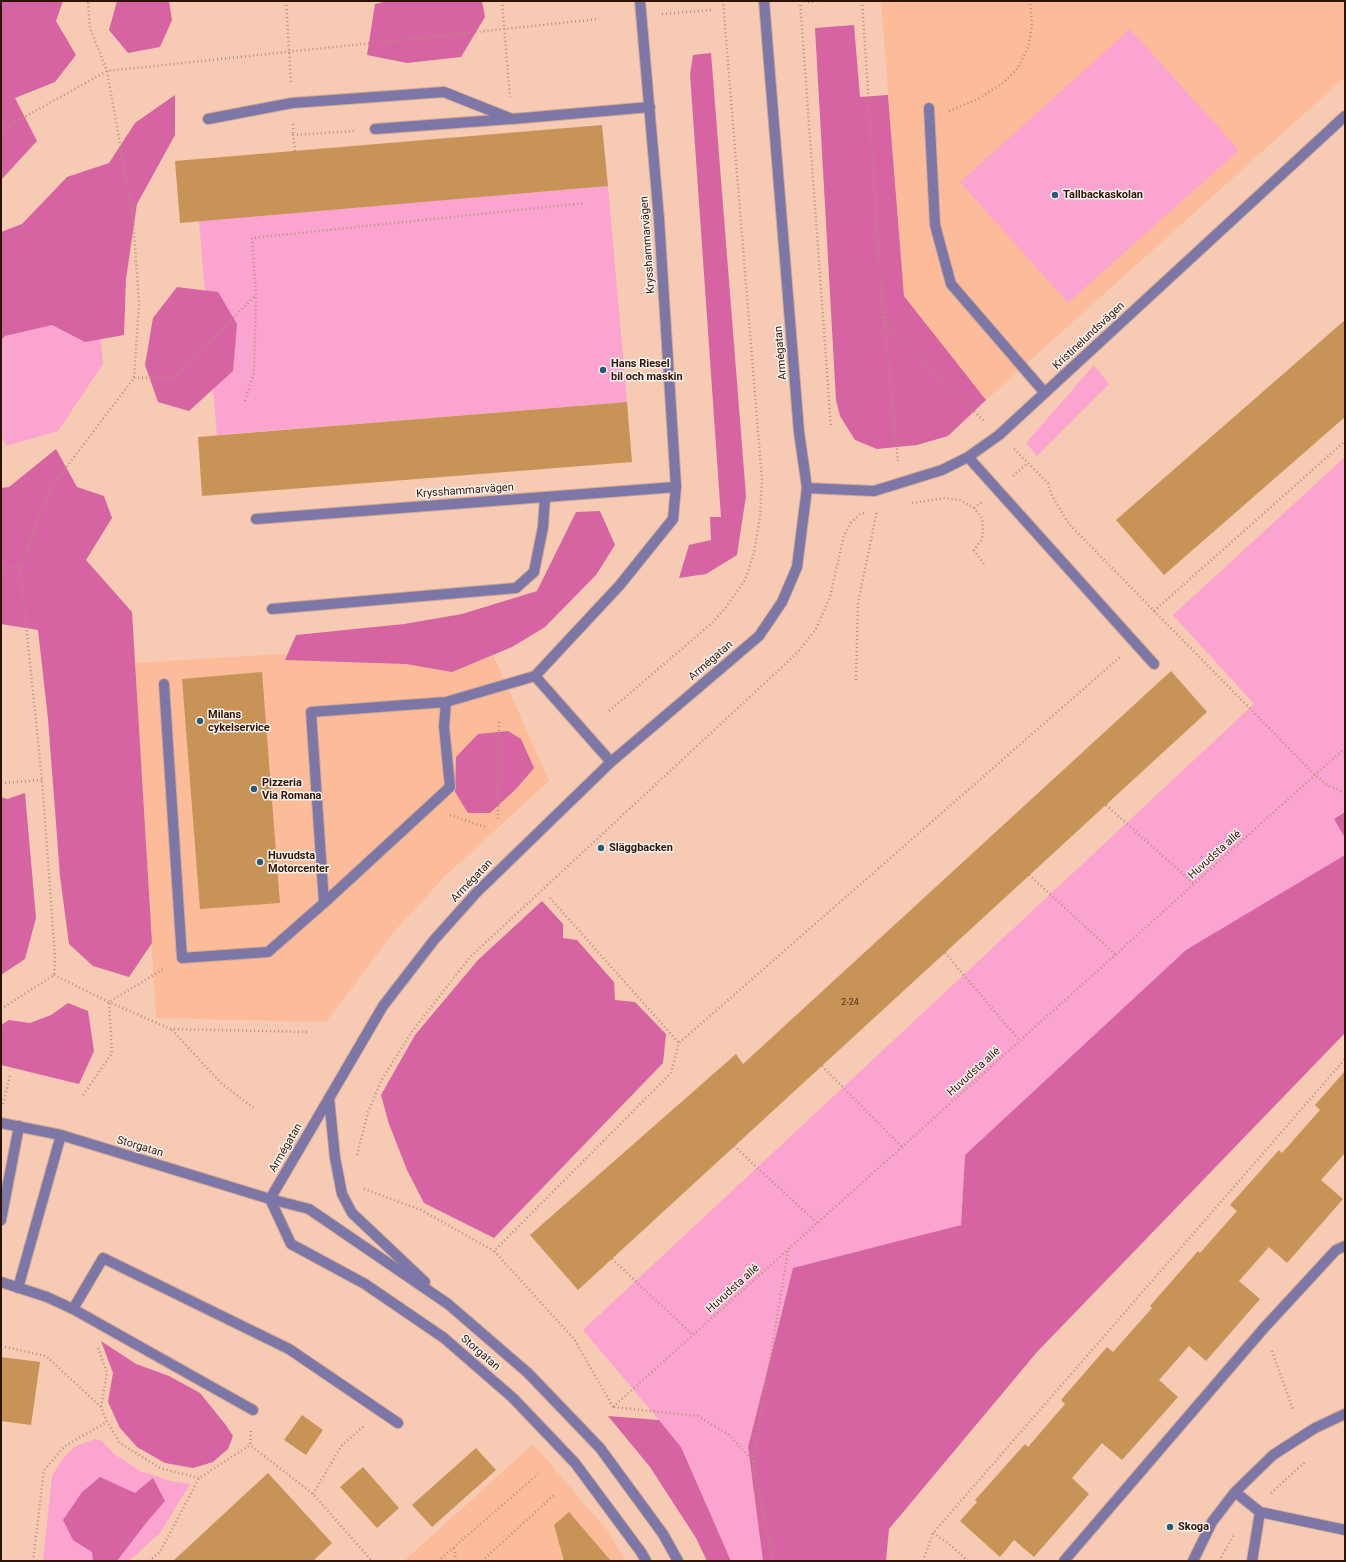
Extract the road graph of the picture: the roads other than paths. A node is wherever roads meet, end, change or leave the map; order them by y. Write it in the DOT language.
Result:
graph roads {
  1 [pos="640,1"];
  2 [pos="764,1"];
  3 [pos="650,107"];
  4 [pos="930,113"];
  5 [pos="1345,116"];
  6 [pos="208,119"];
  7 [pos="512,119"];
  8 [pos="375,129"];
  9 [pos="1045,393"];
  10 [pos="968,457"];
  11 [pos="676,487"];
  12 [pos="807,488"];
  13 [pos="545,497"];
  14 [pos="256,518"];
  15 [pos="272,609"];
  16 [pos="1154,664"];
  17 [pos="535,676"];
  18 [pos="164,684"];
  19 [pos="446,702"];
  20 [pos="611,762"];
  21 [pos="324,903"];
  22 [pos="329,1098"];
  23 [pos="1,1123"];
  24 [pos="19,1126"];
  25 [pos="61,1135"];
  26 [pos="270,1200"];
  27 [pos="1,1220"];
  28 [pos="1345,1246"];
  29 [pos="1,1282"];
  30 [pos="18,1288"];
  31 [pos="448,1304"];
  32 [pos="74,1309"];
  33 [pos="254,1410"];
  34 [pos="1345,1414"];
  35 [pos="398,1423"];
  36 [pos="1235,1492"];
  37 [pos="1260,1512"];
  38 [pos="1345,1530"];
  39 [pos="646,1561"];
  40 [pos="678,1561"];
  41 [pos="1064,1561"];
  42 [pos="1193,1561"];
  43 [pos="1252,1561"];
  1 -- 3 [label="street, Krysshammarvägen"];
  2 -- 12 [label="street, Armégatan"];
  3 -- 7 [label="street"];
  3 -- 11 [label="street, Krysshammarvägen"];
  4 -- 9 [label="street"];
  5 -- 9 [label="street, Kristinelundsvägen"];
  6 -- 7 [label="street"];
  7 -- 8 [label="street"];
  9 -- 10 [label="street, Kristinelundsvägen"];
  10 -- 12 [label="street, Kristinelundsvägen"];
  10 -- 16 [label="street"];
  11 -- 13 [label="street, Krysshammarvägen"];
  11 -- 17 [label="street, Krysshammarvägen"];
  12 -- 20 [label="street, Armégatan"];
  13 -- 14 [label="street, Krysshammarvägen"];
  13 -- 15 [label="street"];
  17 -- 19 [label="street"];
  17 -- 20 [label="street"];
  18 -- 21 [label="street"];
  19 -- 21 [label="street"];
  19 -- 21 [label="street"];
  20 -- 22 [label="street, Armégatan"];
  22 -- 26 [label="street, Armégatan"];
  22 -- 31 [label="street, Storgatan"];
  23 -- 24 [label="street, Storgatan"];
  24 -- 25 [label="street, Storgatan"];
  24 -- 27 [label="street"];
  25 -- 26 [label="street, Storgatan"];
  25 -- 30 [label="street"];
  26 -- 31 [label="street, Storgatan"];
  26 -- 39 [label="street, Storgatan"];
  28 -- 41 [label="street"];
  29 -- 30 [label="street"];
  30 -- 32 [label="street"];
  31 -- 40 [label="street, Storgatan"];
  32 -- 33 [label="street"];
  32 -- 35 [label="street"];
  34 -- 36 [label="street"];
  36 -- 37 [label="street"];
  36 -- 42 [label="street"];
  37 -- 38 [label="street"];
  37 -- 43 [label="street"];
}
